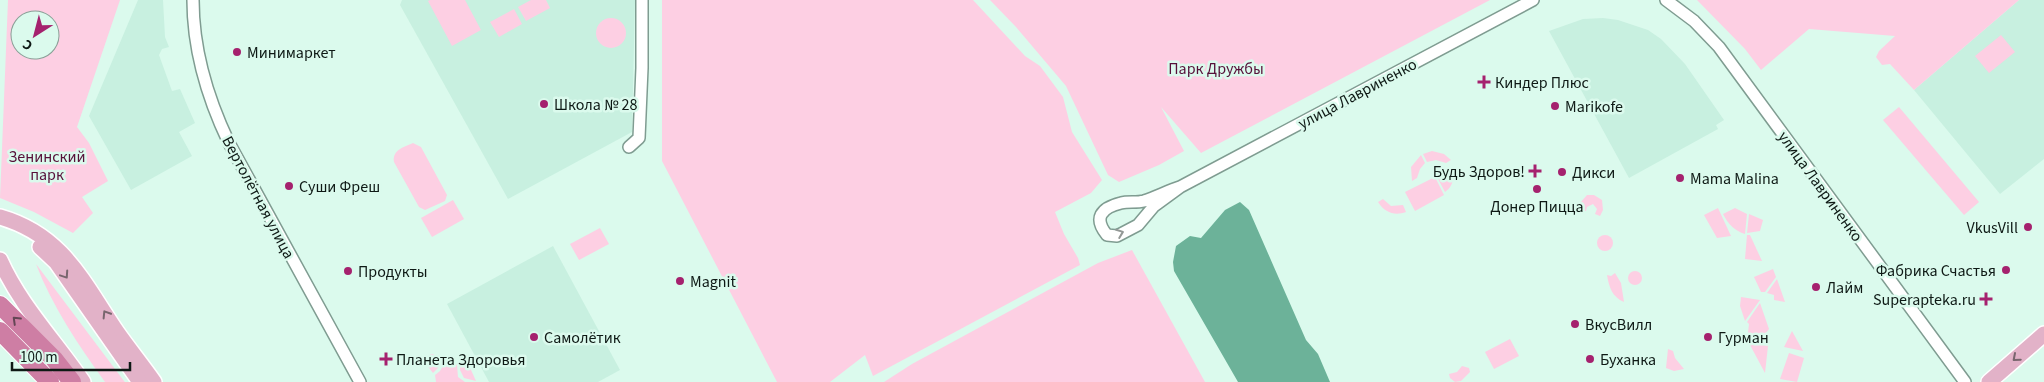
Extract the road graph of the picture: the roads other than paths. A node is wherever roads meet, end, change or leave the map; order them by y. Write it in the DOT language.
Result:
graph roads {
  1 [pos="193,0"];
  2 [pos="642,0"];
  3 [pos="1533,0"];
  4 [pos="1666,0"];
  5 [pos="629,147"];
  6 [pos="1180,187"];
  7 [pos="0,217"];
  8 [pos="0,225"];
  9 [pos="0,260"];
  10 [pos="0,305"];
  11 [pos="0,331"];
  12 [pos="2044,334"];
  13 [pos="0,344"];
  14 [pos="40,382"];
  15 [pos="50,382"];
  16 [pos="72,382"];
  17 [pos="83,382"];
  18 [pos="140,382"];
  19 [pos="154,382"];
  20 [pos="360,382"];
  21 [pos="1964,382"];
  22 [pos="1989,382"];
  1 -- 20 [label="street, Вертолётная улица"];
  2 -- 5 [label="street"];
  3 -- 6 [label="street, улица Лавриненко"];
  4 -- 21 [label="street, улица Лавриненко"];
  6 -- 6 [label="street, one-way"];
  19 -- 7 [label="main road, one-way"];
  8 -- 18 [label="main road, one-way"];
  9 -- 17 [label="main road"];
  16 -- 10 [label="highway, one-way"];
  11 -- 15 [label="highway"];
  12 -- 22 [label="main road, one-way"];
  13 -- 14 [label="main road"];
}
